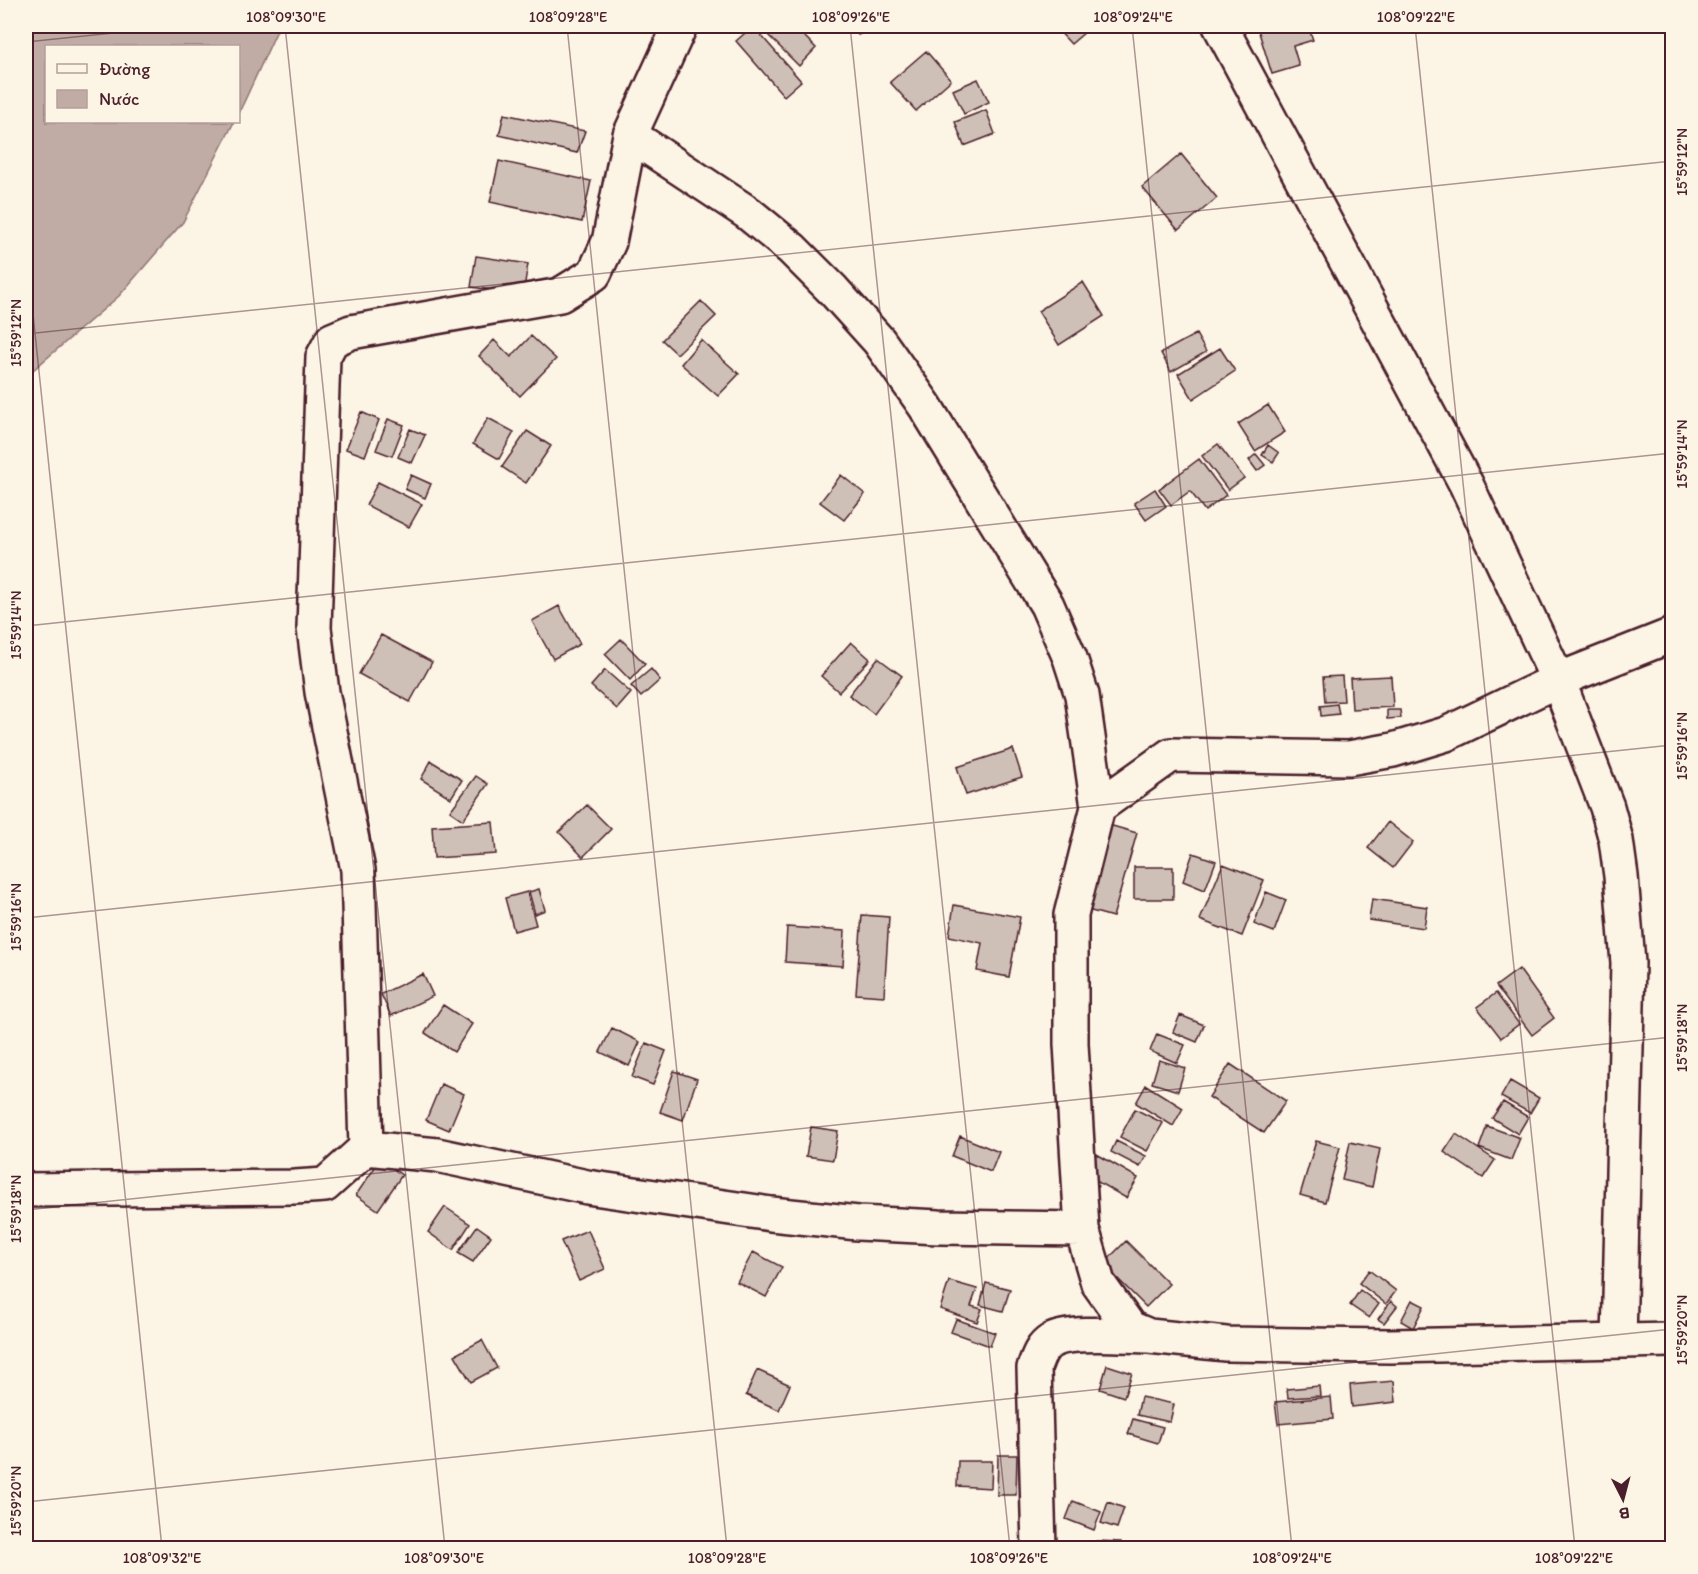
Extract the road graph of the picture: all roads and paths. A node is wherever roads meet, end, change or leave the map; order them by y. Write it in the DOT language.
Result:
graph roads {
  1 [pos="680,26"];
  2 [pos="1220,26"];
  3 [pos="630,135"];
  4 [pos="1672,635"];
  5 [pos="1558,680"];
  6 [pos="1098,807"];
  7 [pos="366,1148"];
  8 [pos="26,1190"];
  9 [pos="1082,1229"];
  10 [pos="1149,1336"];
  11 [pos="1672,1340"];
  12 [pos="1619,1341"];
  13 [pos="1039,1548"];
  1 -- 3 [label="street"];
  2 -- 5 [label="street"];
  3 -- 6 [label="street"];
  3 -- 7 [label="street"];
  4 -- 5 [label="street"];
  5 -- 6 [label="street"];
  5 -- 12 [label="street"];
  6 -- 9 [label="street"];
  7 -- 8 [label="street"];
  7 -- 9 [label="street"];
  9 -- 10 [label="street"];
  10 -- 12 [label="street"];
  10 -- 13 [label="street"];
  11 -- 12 [label="street"];
}
